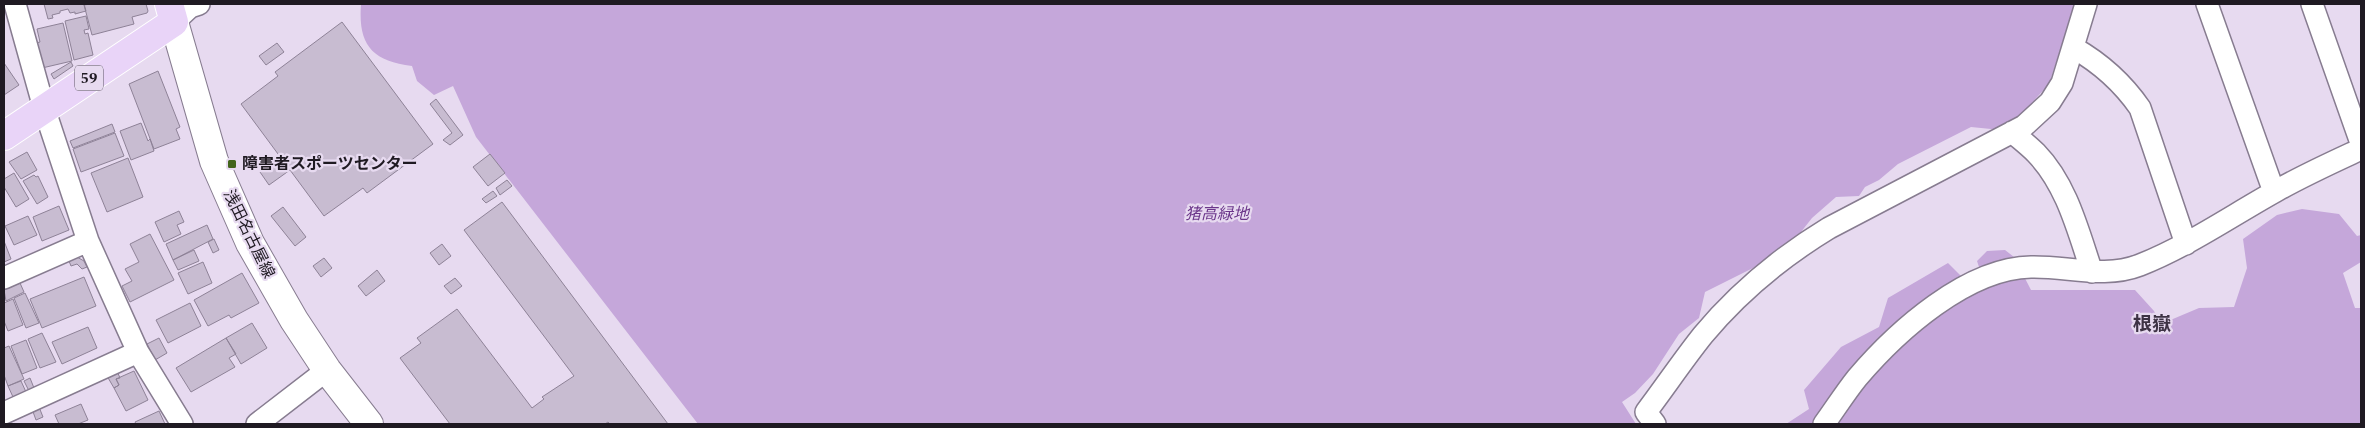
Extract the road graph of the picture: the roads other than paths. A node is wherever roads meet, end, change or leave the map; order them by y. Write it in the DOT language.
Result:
graph roads {
  1 [pos="15,4"];
  2 [pos="199,4"];
  3 [pos="2086,4"];
  4 [pos="2207,4"];
  5 [pos="2312,4"];
  6 [pos="172,13"];
  7 [pos="2074,48"];
  8 [pos="44,108"];
  9 [pos="2012,132"];
  10 [pos="4,136"];
  11 [pos="2361,143"];
  12 [pos="2361,149"];
  13 [pos="2274,192"];
  14 [pos="88,241"];
  15 [pos="2186,244"];
  16 [pos="2092,272"];
  17 [pos="4,278"];
  18 [pos="138,352"];
  19 [pos="327,370"];
  20 [pos="4,413"];
  21 [pos="182,424"];
  22 [pos="257,424"];
  23 [pos="369,424"];
  24 [pos="1655,424"];
  25 [pos="1824,424"];
  1 -- 8 [label="street"];
  2 -- 6 [label="street"];
  3 -- 7 [label="street"];
  4 -- 13 [label="street"];
  5 -- 11 [label="street"];
  6 -- 8 [label="main road, 59"];
  6 -- 19 [label="main road, 浅田名古屋線"];
  7 -- 9 [label="street"];
  7 -- 15 [label="street"];
  8 -- 10 [label="main road, 59"];
  8 -- 14 [label="street"];
  9 -- 16 [label="street"];
  9 -- 24 [label="street"];
  12 -- 13 [label="street"];
  13 -- 15 [label="street"];
  14 -- 17 [label="street"];
  14 -- 18 [label="street"];
  15 -- 16 [label="street"];
  16 -- 25 [label="street"];
  18 -- 20 [label="street"];
  18 -- 21 [label="street"];
  19 -- 22 [label="street"];
  19 -- 23 [label="main road, 浅田名古屋線"];
}
